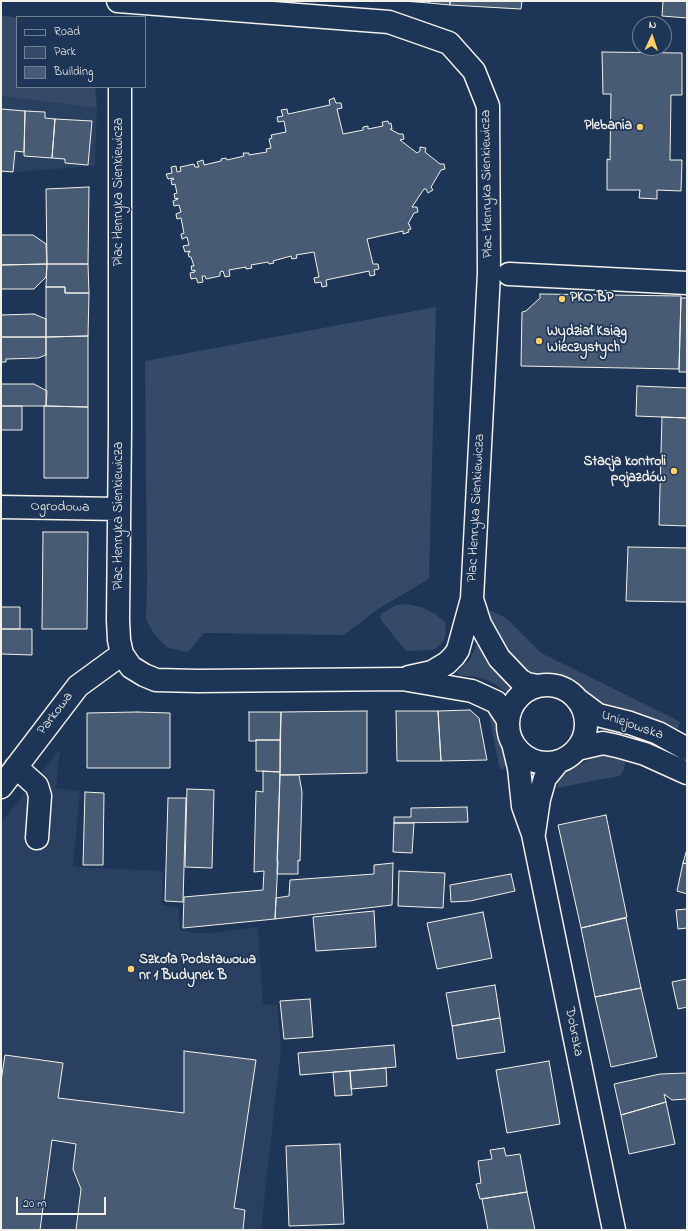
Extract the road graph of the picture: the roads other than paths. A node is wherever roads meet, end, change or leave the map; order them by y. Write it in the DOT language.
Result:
graph roads {
  1 [pos="119,1"];
  2 [pos="120,16"];
  3 [pos="120,88"];
  4 [pos="509,274"];
  5 [pos="687,283"];
  6 [pos="1,507"];
  7 [pos="119,509"];
  8 [pos="472,599"];
  9 [pos="122,654"];
  10 [pos="402,679"];
  11 [pos="538,686"];
  12 [pos="578,700"];
  13 [pos="508,720"];
  14 [pos="513,743"];
  15 [pos="577,749"];
  16 [pos="687,749"];
  17 [pos="559,761"];
  18 [pos="16,767"];
  19 [pos="687,773"];
  20 [pos="1,787"];
  21 [pos="533,834"];
  22 [pos="37,838"];
  23 [pos="614,1230"];
  1 -- 2 [label="street, Plac Henryka Sienkiewicza"];
  1 -- 8 [label="street, Plac Henryka Sienkiewicza"];
  3 -- 7 [label="street, Plac Henryka Sienkiewicza"];
  4 -- 5 [label="street"];
  6 -- 7 [label="street, Ogrodowa"];
  7 -- 9 [label="street, Plac Henryka Sienkiewicza"];
  8 -- 10 [label="street, Plac Henryka Sienkiewicza"];
  8 -- 11 [label="street, Plac Henryka Sienkiewicza"];
  9 -- 10 [label="street, Plac Henryka Sienkiewicza"];
  9 -- 18 [label="street, Parkowa"];
  10 -- 13 [label="street, Plac Henryka Sienkiewicza"];
  11 -- 12 [label="street"];
  11 -- 13 [label="street"];
  12 -- 15 [label="street"];
  12 -- 16 [label="street, Uniejowska"];
  13 -- 14 [label="street"];
  14 -- 17 [label="street"];
  14 -- 21 [label="street, Dobrska"];
  15 -- 17 [label="street"];
  15 -- 19 [label="street, Uniejowska"];
  17 -- 21 [label="street, Dobrska"];
  18 -- 20 [label="street, Parkowa"];
  18 -- 22 [label="street"];
  21 -- 23 [label="street, Dobrska"];
}
